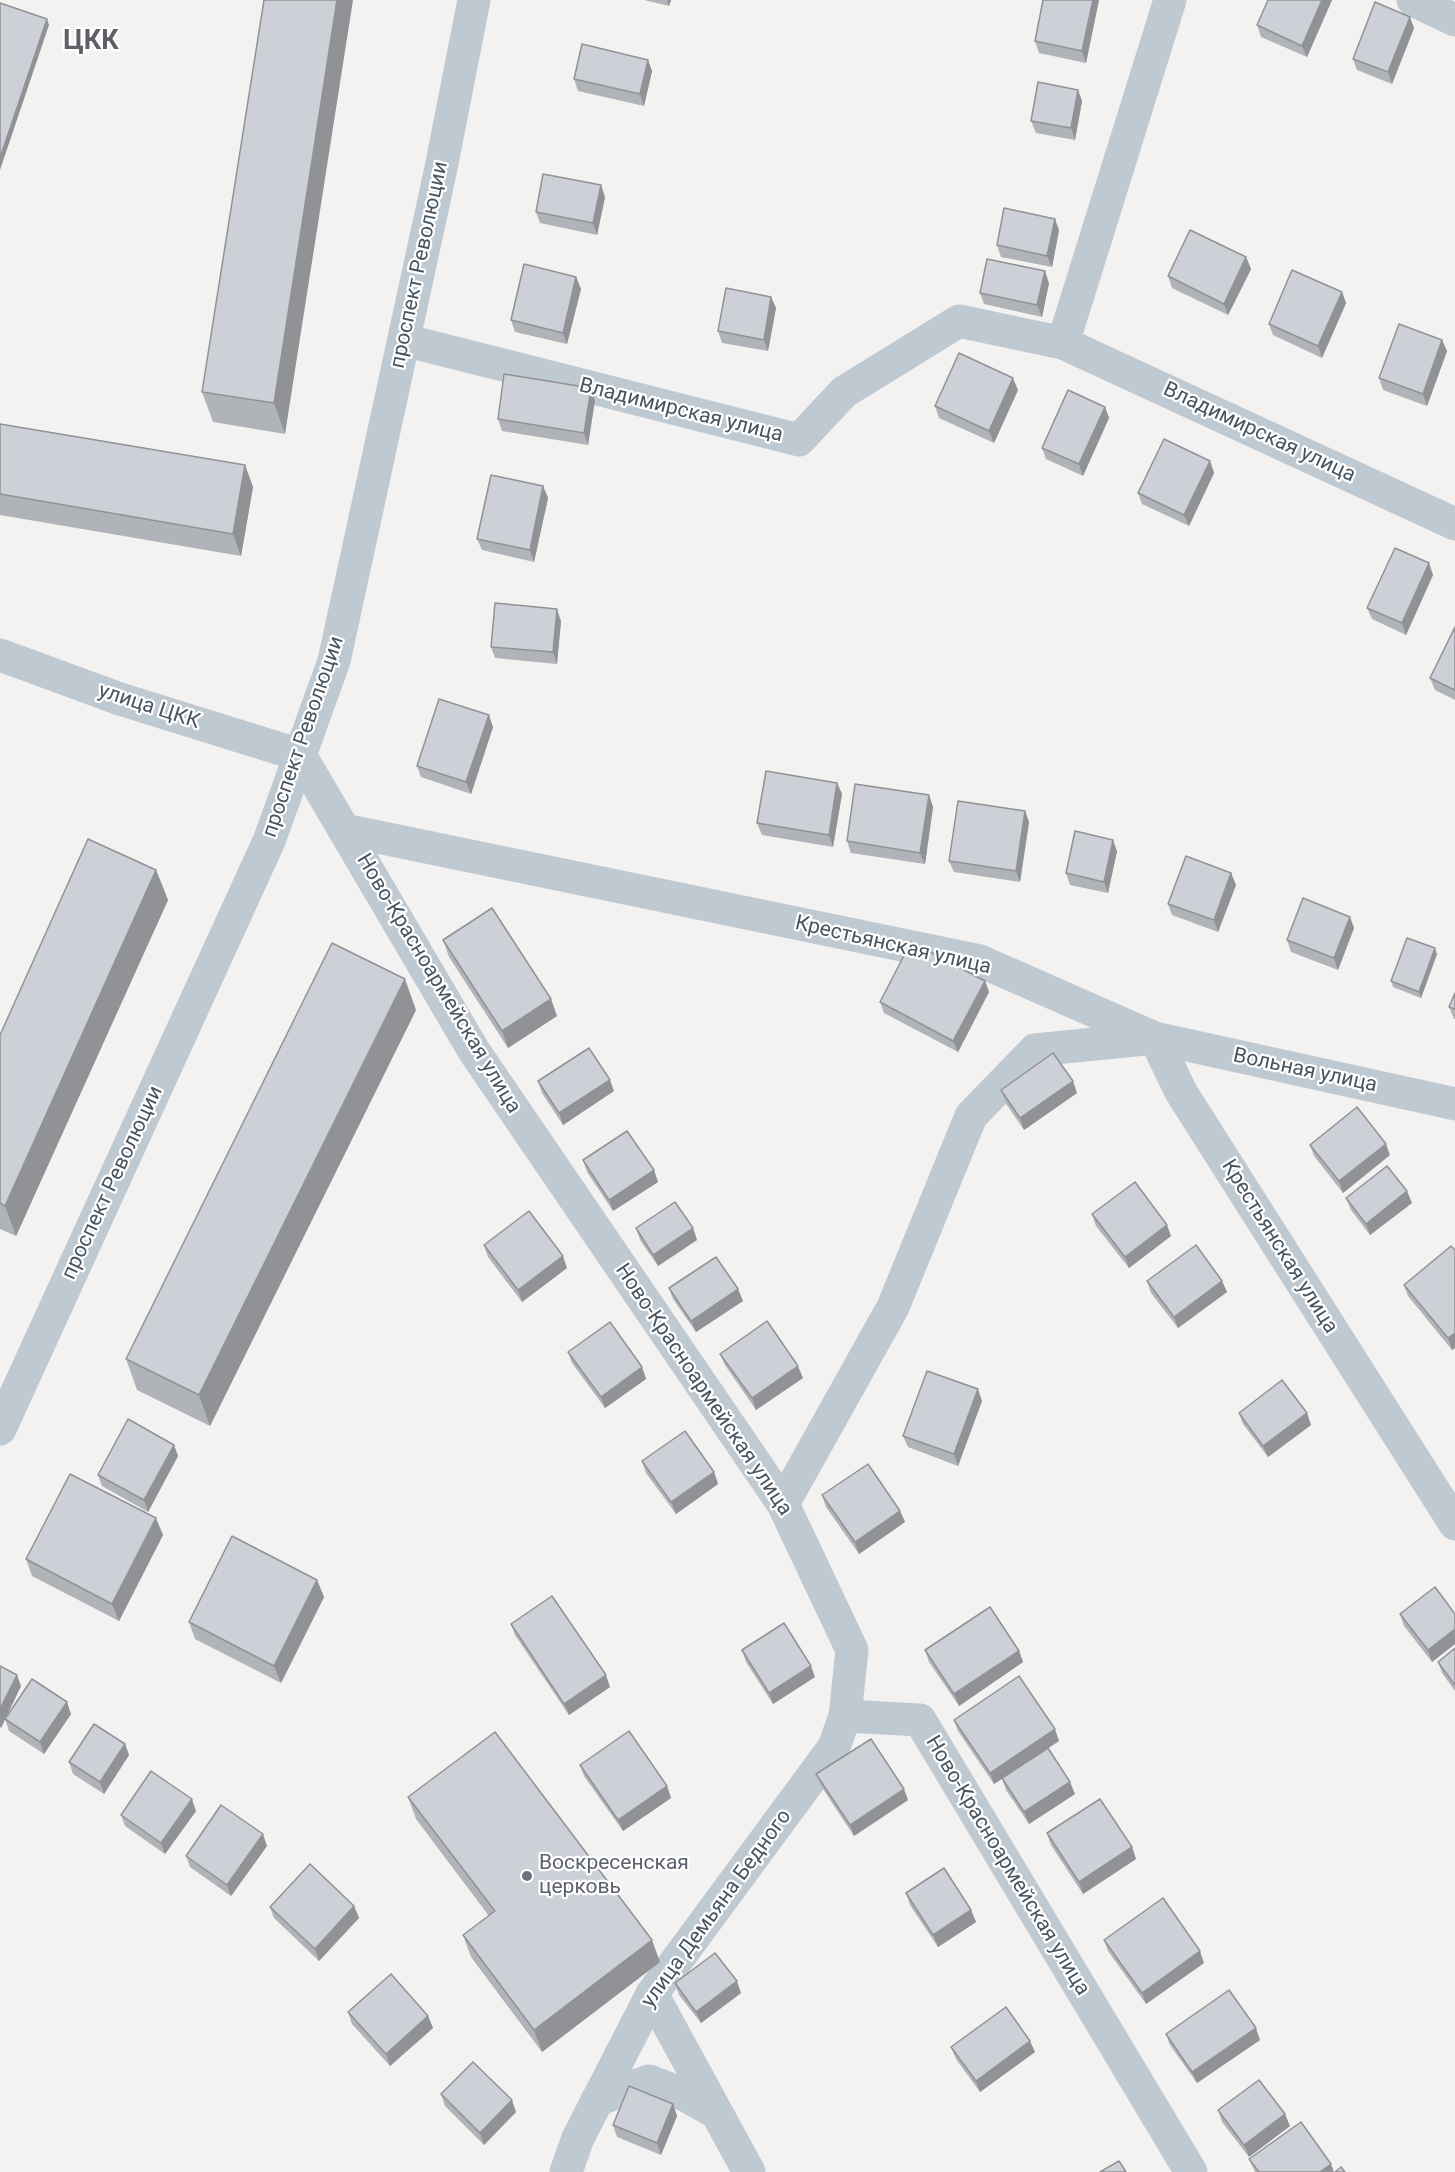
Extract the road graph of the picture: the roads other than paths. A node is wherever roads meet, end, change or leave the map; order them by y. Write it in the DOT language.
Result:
graph roads {
  1 [pos="474,0"];
  2 [pos="1170,0"];
  3 [pos="1413,0"];
  4 [pos="1455,20"];
  5 [pos="404,340"];
  6 [pos="1063,343"];
  7 [pos="1455,524"];
  8 [pos="0,655"];
  9 [pos="300,756"];
  10 [pos="344,830"];
  11 [pos="1155,1038"];
  12 [pos="1455,1104"];
  13 [pos="0,1429"];
  14 [pos="783,1504"];
  15 [pos="1455,1524"];
  16 [pos="845,1716"];
  17 [pos="652,1994"];
  18 [pos="597,2100"];
  19 [pos="717,2113"];
  20 [pos="566,2172"];
  21 [pos="749,2172"];
  22 [pos="1191,2172"];
  1 -- 5 [label="street, проспект Революции"];
  2 -- 6 [label="street"];
  3 -- 4 [label="street"];
  5 -- 6 [label="street, Владимирская улица"];
  5 -- 9 [label="street, проспект Революции"];
  6 -- 7 [label="street, Владимирская улица"];
  8 -- 9 [label="street, улица ЦКК"];
  9 -- 10 [label="street, Ново-Красноармейская улица"];
  9 -- 13 [label="street, проспект Революции"];
  10 -- 11 [label="street, Крестьянская улица"];
  10 -- 14 [label="street, Ново-Красноармейская улица"];
  11 -- 12 [label="street, Вольная улица"];
  11 -- 14 [label="street"];
  11 -- 15 [label="street, Крестьянская улица"];
  14 -- 16 [label="street, Ново-Красноармейская улица"];
  16 -- 17 [label="street, улица Демьяна Бедного"];
  16 -- 22 [label="street, Ново-Красноармейская улица"];
  17 -- 18 [label="street, улица Демьяна Бедного"];
  17 -- 19 [label="street"];
  18 -- 19 [label="street"];
  18 -- 20 [label="street, улица Демьяна Бедного"];
  19 -- 21 [label="street"];
}
